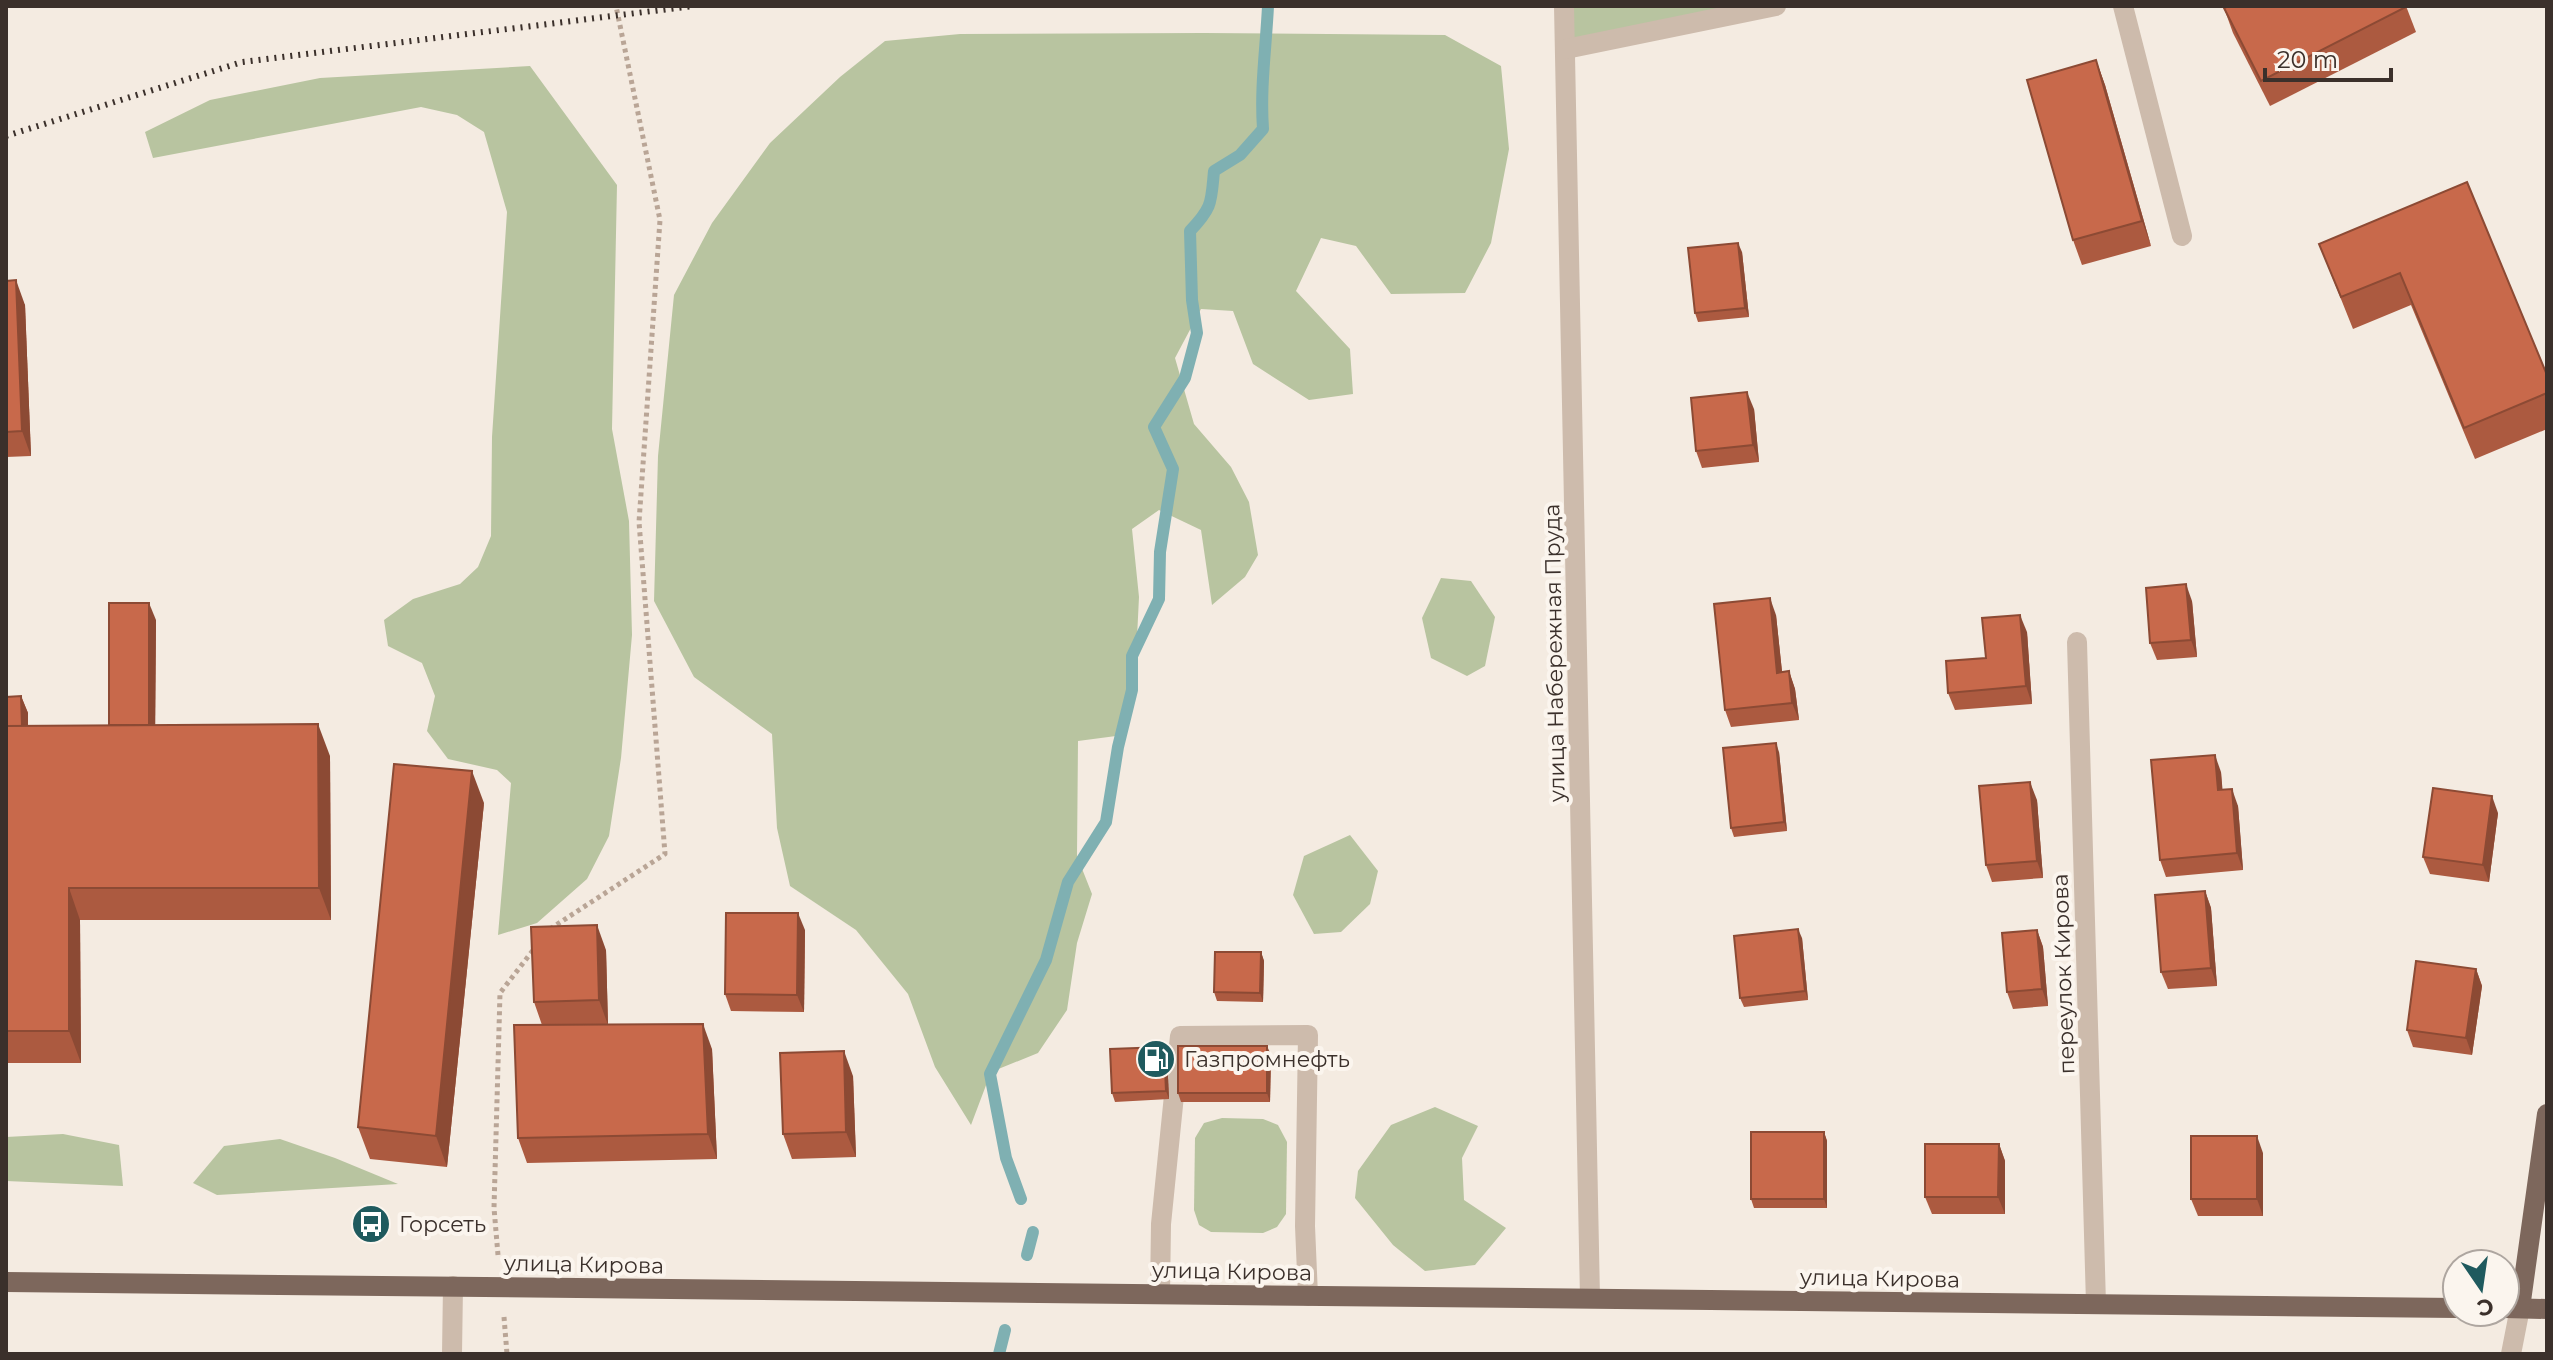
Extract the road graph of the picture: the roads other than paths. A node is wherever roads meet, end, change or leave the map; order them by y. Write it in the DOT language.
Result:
graph roads {
  1 [pos="1564,6"];
  2 [pos="1776,6"];
  3 [pos="2123,6"];
  4 [pos="1566,49"];
  5 [pos="2182,236"];
  6 [pos="2077,642"];
  7 [pos="2547,1114"];
  8 [pos="2521,1262"];
  9 [pos="6,1282"];
  10 [pos="453,1286"];
  11 [pos="1160,1294"];
  12 [pos="1308,1296"];
  13 [pos="1590,1298"];
  14 [pos="2096,1304"];
  15 [pos="2441,1308"];
  16 [pos="2521,1308"];
  17 [pos="2547,1309"];
  18 [pos="2512,1328"];
  19 [pos="452,1354"];
  20 [pos="2511,1354"];
  1 -- 4 [label="street, улица Набережная Пруда"];
  2 -- 4 [label="street"];
  3 -- 5 [label="street"];
  4 -- 13 [label="street, улица Набережная Пруда"];
  6 -- 14 [label="street, переулок Кирова"];
  7 -- 8 [label="main road"];
  9 -- 10 [label="main road, улица Кирова"];
  10 -- 11 [label="main road, улица Кирова"];
  10 -- 19 [label="street"];
  11 -- 12 [label="main road, улица Кирова"];
  11 -- 12 [label="street"];
  12 -- 13 [label="main road, улица Кирова"];
  13 -- 14 [label="main road, улица Кирова"];
  14 -- 15 [label="main road, улица Кирова"];
  16 -- 17 [label="main road"];
  18 -- 20 [label="street"];
}
